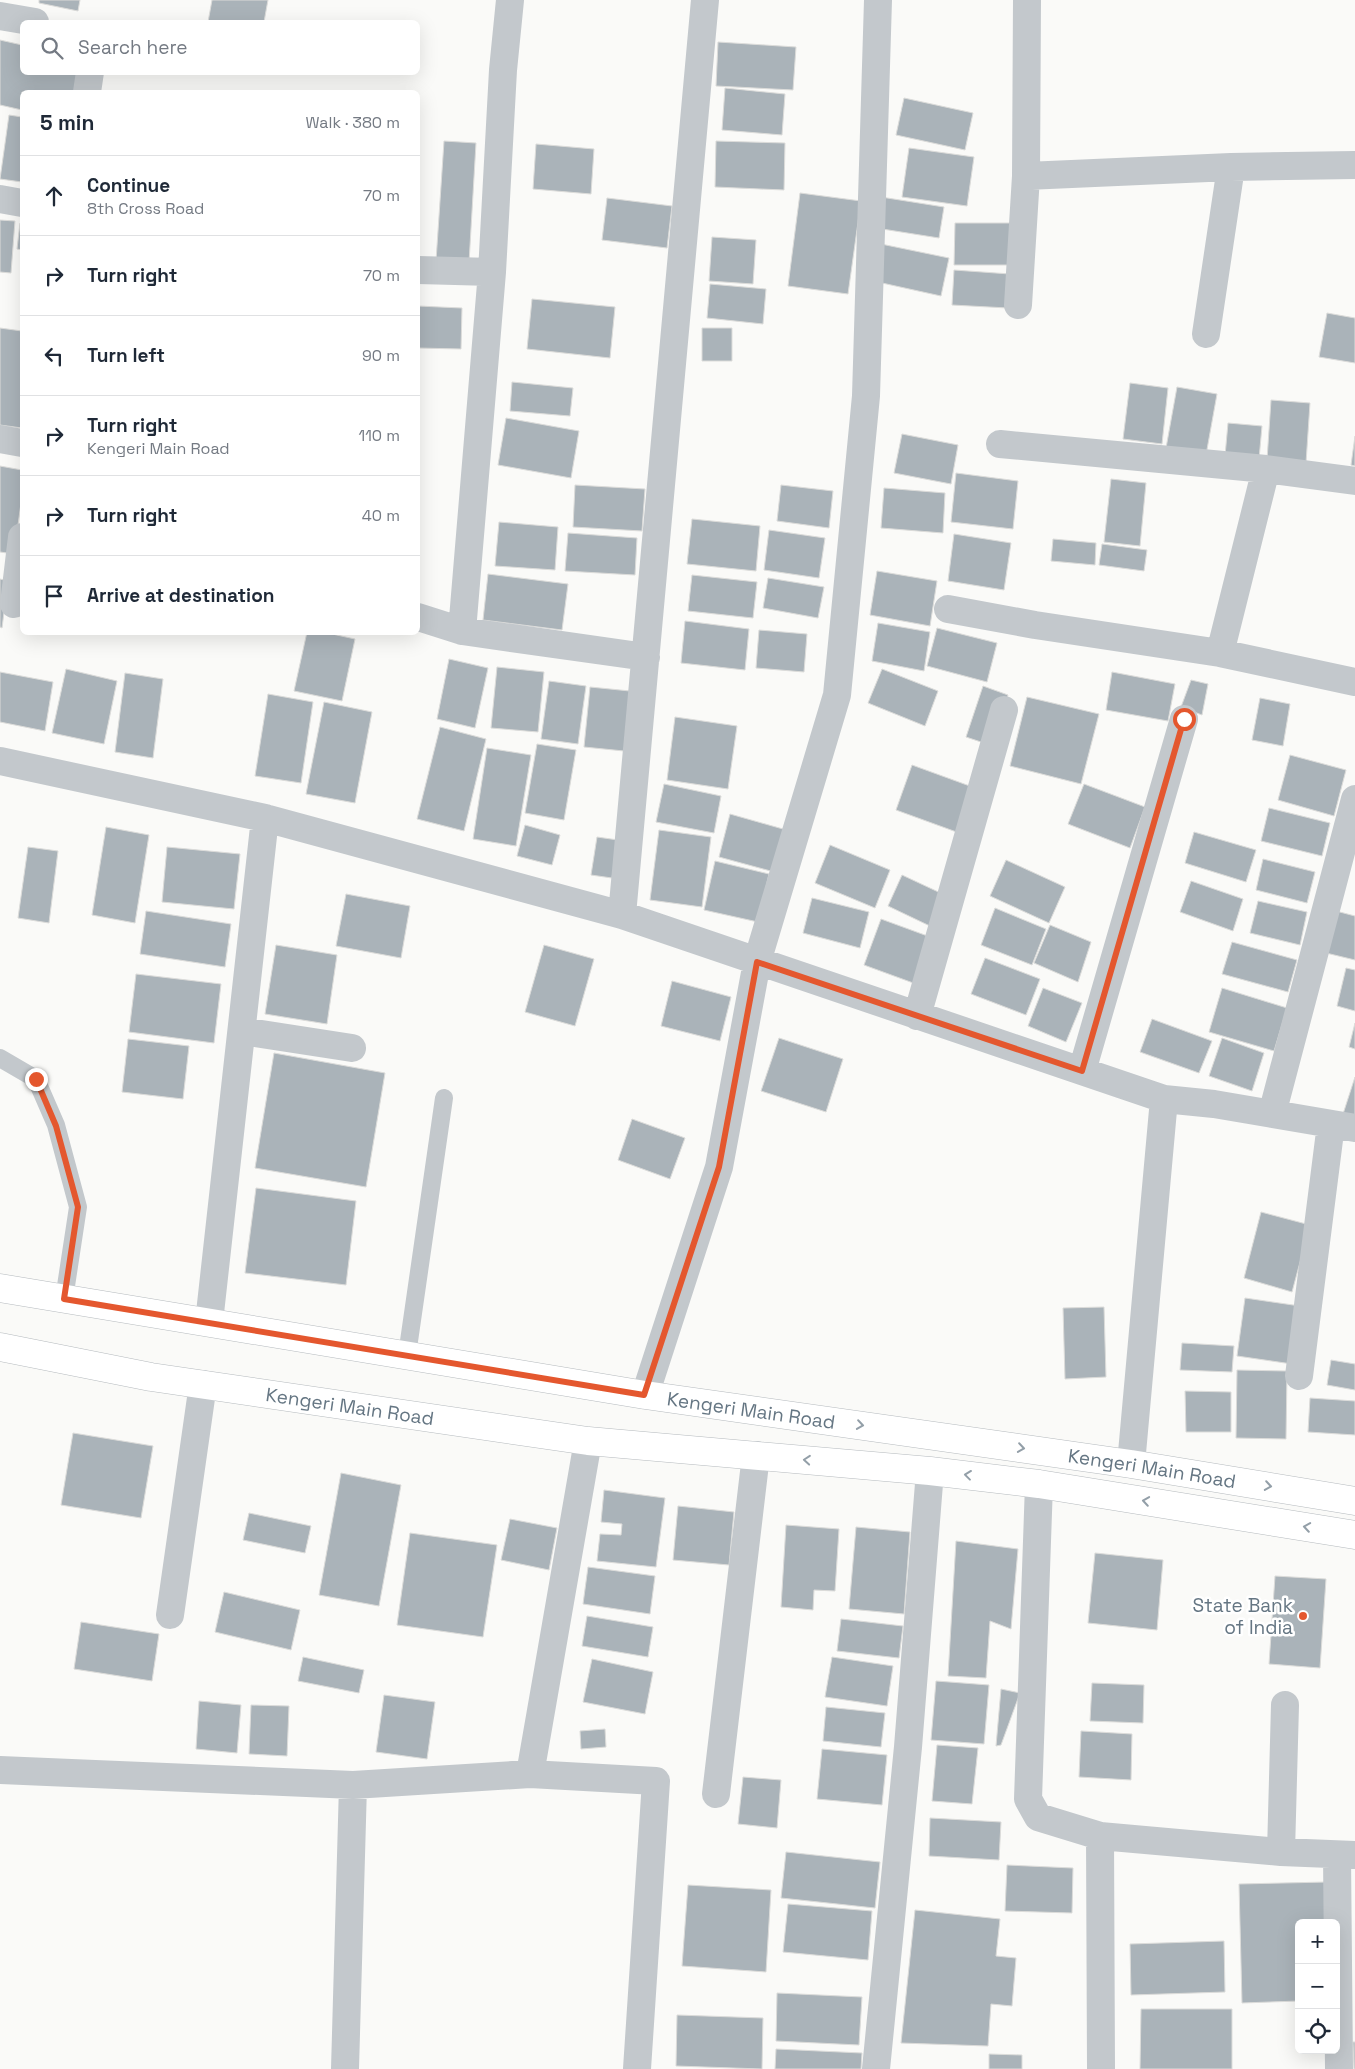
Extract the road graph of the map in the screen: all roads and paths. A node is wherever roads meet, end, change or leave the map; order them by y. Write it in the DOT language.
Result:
graph roads {
  1 [pos="510,0"];
  2 [pos="705,0"];
  3 [pos="878,0"];
  4 [pos="1027,0"];
  5 [pos="0,16"];
  6 [pos="24,20"];
  7 [pos="90,75"];
  8 [pos="87,90"];
  9 [pos="1355,165"];
  10 [pos="1231,167"];
  11 [pos="1026,176"];
  12 [pos="0,199"];
  13 [pos="20,203"];
  14 [pos="420,270"];
  15 [pos="492,272"];
  16 [pos="1018,305"];
  17 [pos="1206,334"];
  18 [pos="0,439"];
  19 [pos="20,443"];
  20 [pos="1000,444"];
  21 [pos="1266,469"];
  22 [pos="1355,481"];
  23 [pos="20,554"];
  24 [pos="14,604"];
  25 [pos="948,609"];
  26 [pos="420,618"];
  27 [pos="462,631"];
  28 [pos="1220,653"];
  29 [pos="646,657"];
  30 [pos="1355,682"];
  31 [pos="1004,710"];
  32 [pos="1184,719"];
  33 [pos="0,761"];
  34 [pos="1355,799"];
  35 [pos="266,818"];
  36 [pos="622,915"];
  37 [pos="757,962"];
  38 [pos="917,1016"];
  39 [pos="242,1031"];
  40 [pos="352,1048"];
  41 [pos="0,1058"];
  42 [pos="1082,1071"];
  43 [pos="444,1098"];
  44 [pos="1164,1099"];
  45 [pos="1272,1114"];
  46 [pos="1343,1126"];
  47 [pos="0,1288"];
  48 [pos="64,1299"];
  49 [pos="209,1322"];
  50 [pos="0,1347"];
  51 [pos="407,1355"];
  52 [pos="1299,1376"];
  53 [pos="203,1384"];
  54 [pos="644,1395"];
  55 [pos="588,1441"];
  56 [pos="756,1455"];
  57 [pos="1131,1464"];
  58 [pos="930,1471"];
  59 [pos="1039,1484"];
  60 [pos="1355,1501"];
  61 [pos="1355,1535"];
  62 [pos="170,1615"];
  63 [pos="1285,1705"];
  64 [pos="0,1770"];
  65 [pos="530,1774"];
  66 [pos="354,1784"];
  67 [pos="716,1794"];
  68 [pos="1100,1836"];
  69 [pos="1281,1852"];
  70 [pos="1346,1855"];
  71 [pos="345,2069"];
  72 [pos="637,2069"];
  73 [pos="876,2069"];
  74 [pos="1101,2069"];
  75 [pos="1339,2069"];
  1 -- 15 [label="street"];
  2 -- 29 [label="street"];
  3 -- 37 [label="street"];
  4 -- 11 [label="street"];
  5 -- 6 [label="street"];
  7 -- 8 [label="street"];
  9 -- 10 [label="street"];
  10 -- 11 [label="street"];
  10 -- 17 [label="street"];
  11 -- 16 [label="street"];
  12 -- 13 [label="street"];
  14 -- 15 [label="street"];
  15 -- 27 [label="street"];
  18 -- 19 [label="street"];
  20 -- 21 [label="street"];
  21 -- 22 [label="street"];
  21 -- 28 [label="street"];
  23 -- 24 [label="street"];
  25 -- 28 [label="street"];
  26 -- 27 [label="street"];
  27 -- 29 [label="street"];
  28 -- 30 [label="street"];
  29 -- 36 [label="street"];
  31 -- 38 [label="street"];
  32 -- 42 [label="street"];
  33 -- 35 [label="street"];
  34 -- 45 [label="street"];
  35 -- 36 [label="street"];
  35 -- 39 [label="street"];
  36 -- 37 [label="street"];
  37 -- 38 [label="street"];
  37 -- 54 [label="street"];
  38 -- 42 [label="street"];
  39 -- 40 [label="street"];
  39 -- 49 [label="street"];
  41 -- 48 [label="lane"];
  42 -- 44 [label="street"];
  43 -- 51 [label="lane"];
  44 -- 45 [label="street"];
  44 -- 57 [label="street"];
  45 -- 46 [label="street"];
  46 -- 52 [label="street"];
  47 -- 48 [label="main road, Kengeri Main Road"];
  48 -- 49 [label="main road, Kengeri Main Road"];
  49 -- 51 [label="main road, Kengeri Main Road"];
  50 -- 53 [label="main road, Kengeri Main Road"];
  51 -- 54 [label="main road, Kengeri Main Road"];
  53 -- 55 [label="main road, Kengeri Main Road"];
  53 -- 62 [label="street"];
  54 -- 57 [label="main road, Kengeri Main Road, one-way"];
  55 -- 56 [label="main road, Kengeri Main Road"];
  55 -- 65 [label="street"];
  58 -- 56 [label="main road, Kengeri Main Road, one-way"];
  56 -- 67 [label="street"];
  57 -- 60 [label="main road, Kengeri Main Road, one-way"];
  59 -- 58 [label="main road, Kengeri Main Road, one-way"];
  58 -- 73 [label="street"];
  61 -- 59 [label="main road, Kengeri Main Road, one-way"];
  59 -- 68 [label="street"];
  63 -- 69 [label="street"];
  64 -- 66 [label="street"];
  65 -- 66 [label="street"];
  65 -- 72 [label="street"];
  66 -- 71 [label="street"];
  68 -- 69 [label="street"];
  68 -- 74 [label="street"];
  69 -- 70 [label="street"];
  70 -- 75 [label="street"];
}
